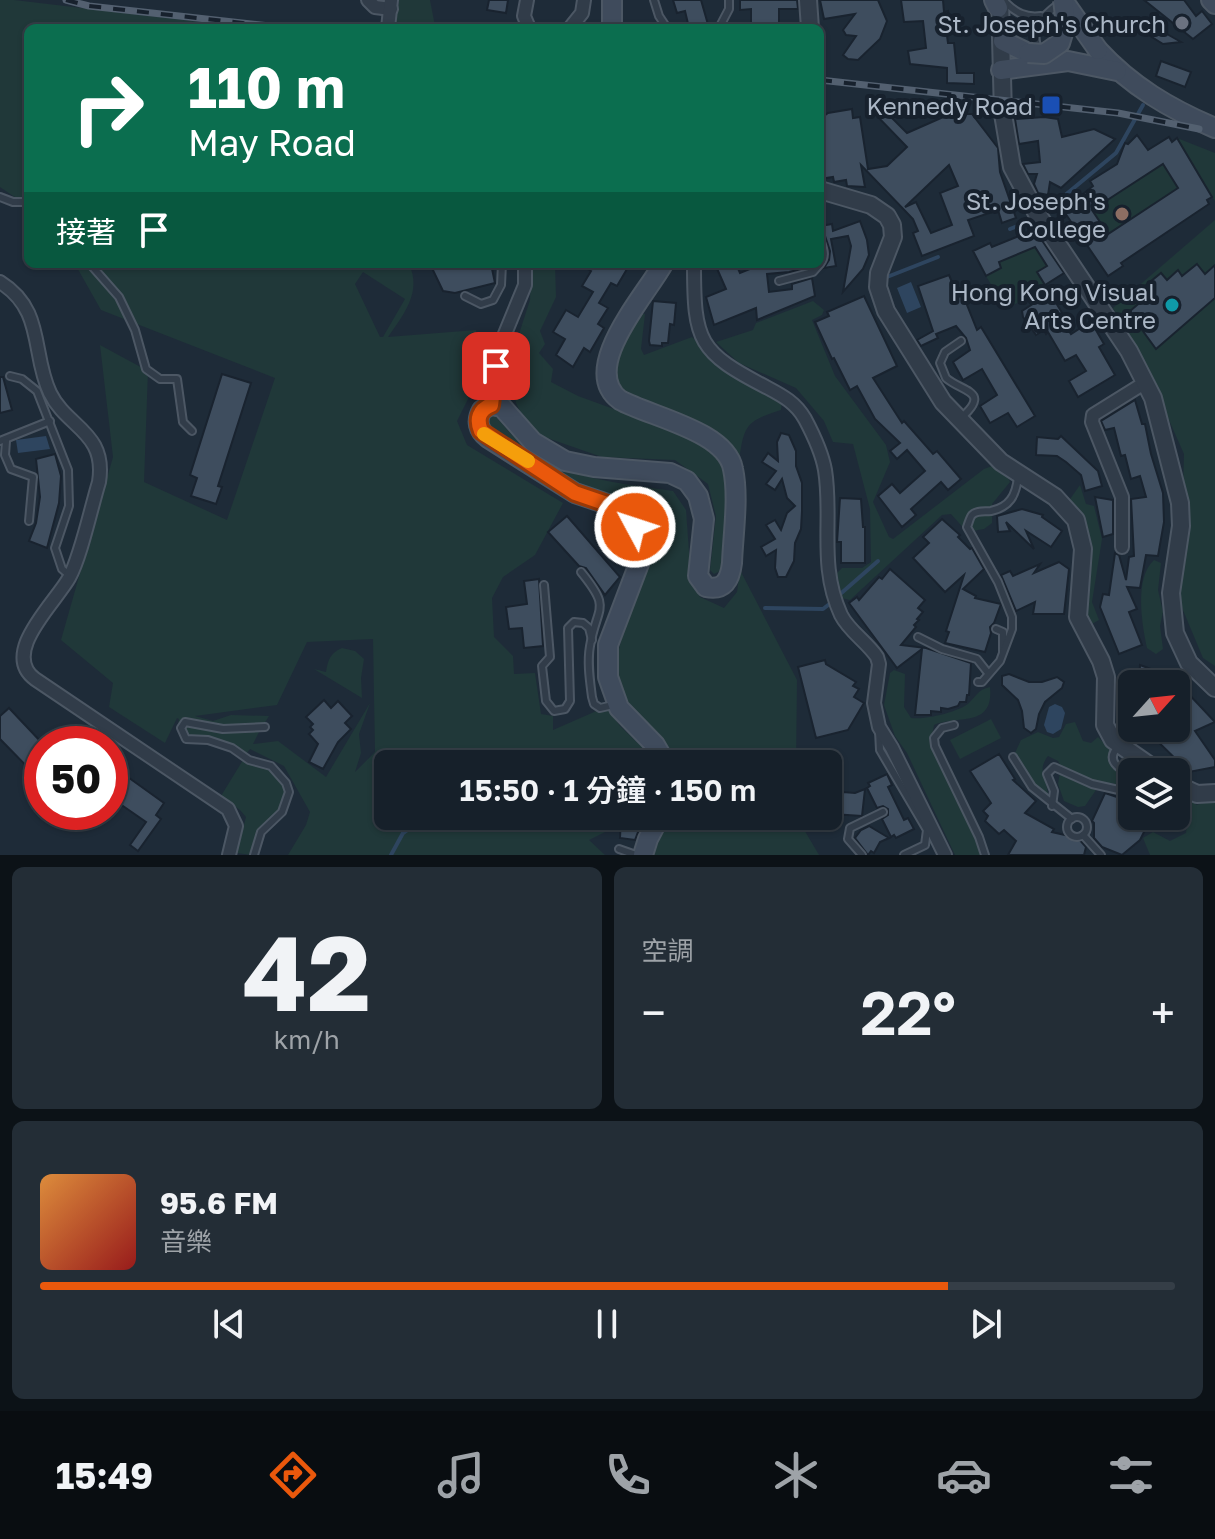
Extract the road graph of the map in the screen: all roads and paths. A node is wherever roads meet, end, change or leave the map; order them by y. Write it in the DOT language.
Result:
graph roads {
  1 [pos="368,0"];
  2 [pos="527,0"];
  3 [pos="584,0"];
  4 [pos="612,0"];
  5 [pos="654,0"];
  6 [pos="729,0"];
  7 [pos="808,0"];
  8 [pos="1063,0"];
  9 [pos="999,2"];
  10 [pos="391,4"];
  11 [pos="1042,16"];
  12 [pos="388,24"];
  13 [pos="527,24"];
  14 [pos="573,24"];
  15 [pos="612,24"];
  16 [pos="664,24"];
  17 [pos="721,24"];
  18 [pos="810,24"];
  19 [pos="1003,41"];
  20 [pos="1049,64"];
  21 [pos="1117,71"];
  22 [pos="1005,74"];
  23 [pos="1215,128"];
  24 [pos="824,191"];
  25 [pos="0,197"];
  26 [pos="24,202"];
  27 [pos="94,268"];
  28 [pos="502,268"];
  29 [pos="525,268"];
  30 [pos="660,268"];
  31 [pos="694,268"];
  32 [pos="816,268"];
  33 [pos="779,281"];
  34 [pos="0,282"];
  35 [pos="465,296"];
  36 [pos="961,341"];
  37 [pos="10,376"];
  38 [pos="1146,382"];
  39 [pos="491,405"];
  40 [pos="959,419"];
  41 [pos="50,421"];
  42 [pos="192,431"];
  43 [pos="3,441"];
  44 [pos="1018,474"];
  45 [pos="29,521"];
  46 [pos="1122,547"];
  47 [pos="581,572"];
  48 [pos="70,577"];
  49 [pos="544,585"];
  50 [pos="996,629"];
  51 [pos="918,637"];
  52 [pos="592,640"];
  53 [pos="1003,654"];
  54 [pos="988,673"];
  55 [pos="978,682"];
  56 [pos="1215,688"];
  57 [pos="616,703"];
  58 [pos="954,725"];
  59 [pos="265,727"];
  60 [pos="879,727"];
  61 [pos="1119,746"];
  62 [pos="658,750"];
  63 [pos="1013,757"];
  64 [pos="1137,758"];
  65 [pos="1118,768"];
  66 [pos="1118,790"];
  67 [pos="1190,791"];
  68 [pos="1215,793"];
  69 [pos="1052,806"];
  70 [pos="883,812"];
  71 [pos="1072,819"];
  72 [pos="653,830"];
  73 [pos="1083,835"];
  74 [pos="619,849"];
  75 [pos="229,855"];
  76 [pos="254,855"];
  77 [pos="636,855"];
  78 [pos="643,855"];
  79 [pos="862,855"];
  80 [pos="904,855"];
  81 [pos="945,855"];
  82 [pos="985,855"];
  83 [pos="1101,855"];
  1 -- 10 [label="street"];
  2 -- 13 [label="street"];
  3 -- 14 [label="street"];
  4 -- 15 [label="main road"];
  5 -- 16 [label="lane"];
  6 -- 17 [label="lane"];
  7 -- 18 [label="street"];
  8 -- 11 [label="lane"];
  8 -- 19 [label="main road, bridge"];
  8 -- 21 [label="main road, bridge"];
  9 -- 11 [label="lane"];
  9 -- 19 [label="street"];
  10 -- 12 [label="street"];
  11 -- 20 [label="lane"];
  19 -- 22 [label="street"];
  20 -- 21 [label="main road"];
  20 -- 22 [label="main road"];
  21 -- 23 [label="main road"];
  22 -- 38 [label="street"];
  24 -- 40 [label="street"];
  25 -- 26 [label="lane"];
  27 -- 42 [label="lane"];
  28 -- 35 [label="lane"];
  29 -- 39 [label="street"];
  30 -- 39 [label="main road"];
  31 -- 60 [label="street"];
  32 -- 33 [label="lane"];
  34 -- 48 [label="street"];
  36 -- 40 [label="lane"];
  37 -- 41 [label="lane"];
  38 -- 46 [label="street"];
  38 -- 56 [label="street"];
  39 -- 57 [label="main road"];
  40 -- 44 [label="street"];
  41 -- 43 [label="lane"];
  41 -- 48 [label="lane"];
  43 -- 45 [label="lane"];
  44 -- 53 [label="lane"];
  44 -- 61 [label="street"];
  47 -- 52 [label="lane"];
  48 -- 75 [label="street"];
  49 -- 52 [label="lane"];
  50 -- 53 [label="lane"];
  51 -- 54 [label="lane"];
  52 -- 57 [label="lane"];
  53 -- 54 [label="lane"];
  54 -- 55 [label="lane"];
  57 -- 62 [label="main road"];
  58 -- 82 [label="lane"];
  59 -- 76 [label="lane"];
  60 -- 80 [label="lane"];
  60 -- 81 [label="street"];
  61 -- 64 [label="street"];
  61 -- 65 [label="lane"];
  63 -- 69 [label="lane"];
  66 -- 69 [label="lane"];
  67 -- 68 [label="street"];
  69 -- 71 [label="lane"];
  70 -- 79 [label="lane"];
  71 -- 73 [label="lane"];
  71 -- 73 [label="lane"];
  72 -- 78 [label="main road"];
  73 -- 83 [label="lane"];
  74 -- 77 [label="lane"];
}
